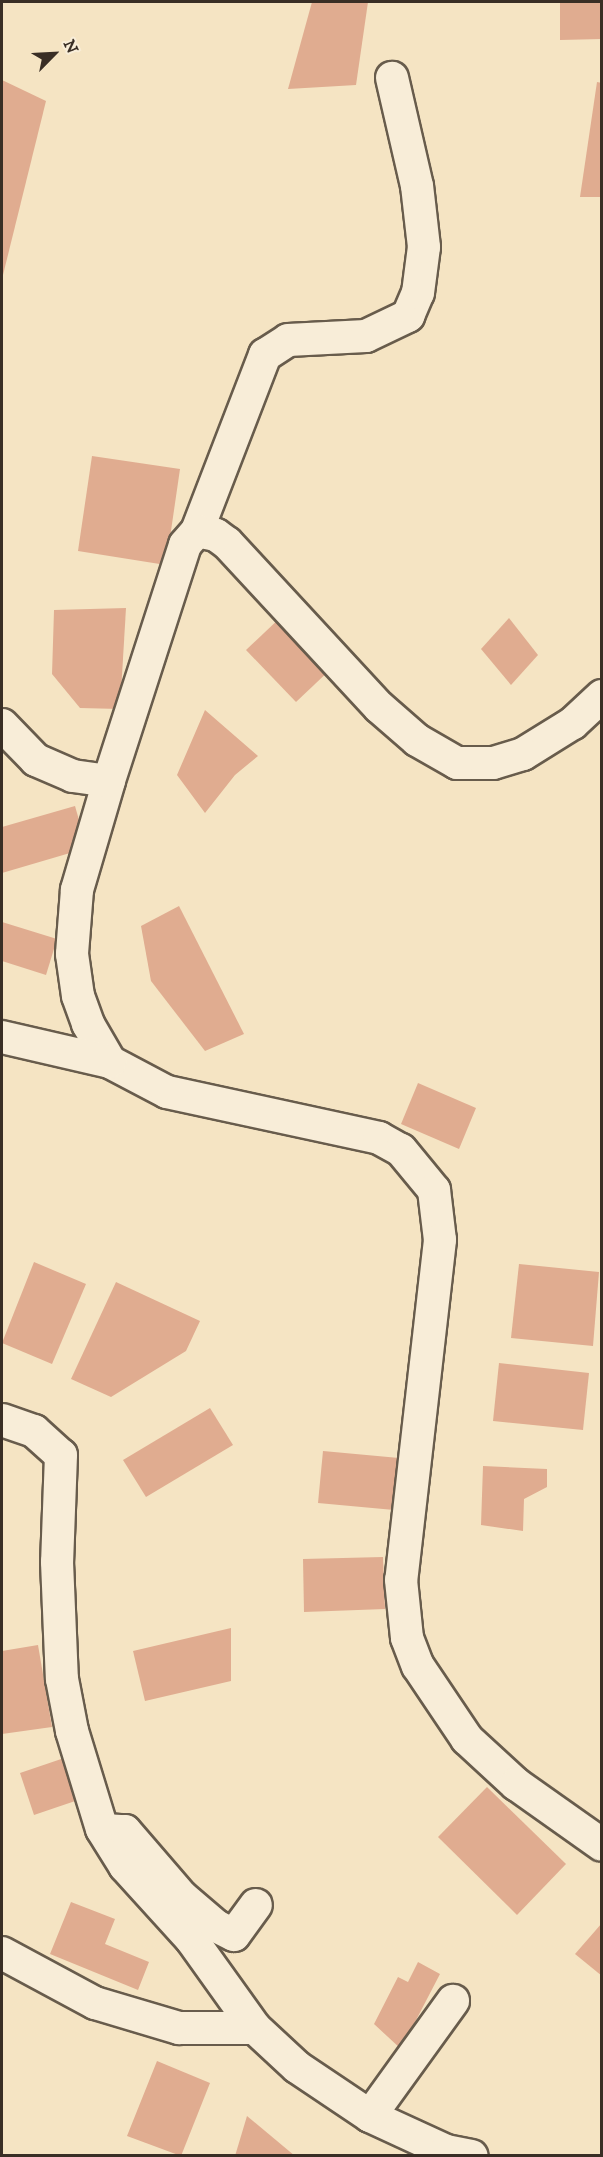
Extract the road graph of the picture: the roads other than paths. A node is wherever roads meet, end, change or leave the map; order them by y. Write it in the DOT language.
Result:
graph roads {
  1 [pos="392,78"];
  2 [pos="197,531"];
  3 [pos="602,696"];
  4 [pos="2,725"];
  5 [pos="109,781"];
  6 [pos="2,1037"];
  7 [pos="110,1062"];
  8 [pos="2,1420"];
  9 [pos="102,1830"];
  10 [pos="602,1845"];
  11 [pos="256,1905"];
  12 [pos="2,1953"];
  13 [pos="453,2001"];
  14 [pos="255,2028"];
  15 [pos="370,2116"];
  16 [pos="472,2156"];
  1 -- 2 [label="street"];
  2 -- 3 [label="street"];
  2 -- 5 [label="street"];
  4 -- 5 [label="street"];
  5 -- 7 [label="street"];
  6 -- 7 [label="street"];
  7 -- 10 [label="street"];
  8 -- 9 [label="street"];
  9 -- 11 [label="street"];
  9 -- 14 [label="street"];
  12 -- 14 [label="street"];
  13 -- 15 [label="street"];
  14 -- 15 [label="street"];
  15 -- 16 [label="street"];
}
